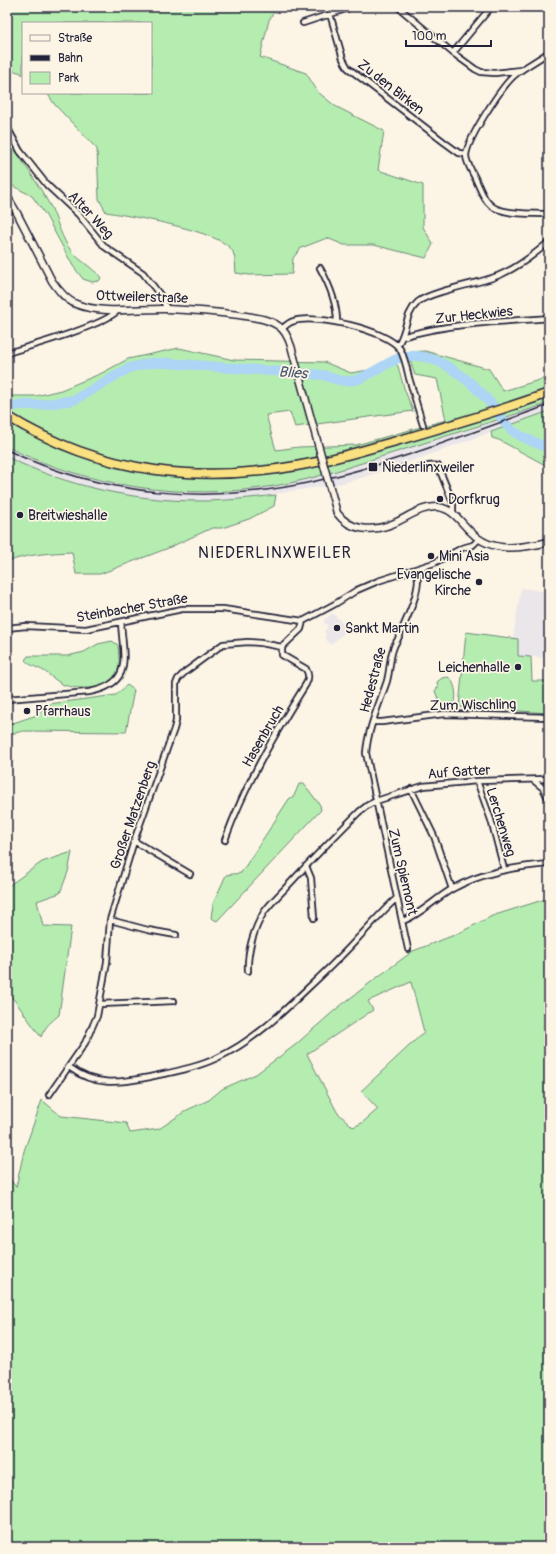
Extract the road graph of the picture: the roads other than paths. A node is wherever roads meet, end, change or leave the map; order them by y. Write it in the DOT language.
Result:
graph roads {
  1 [pos="352,7"];
  2 [pos="398,7"];
  3 [pos="491,7"];
  4 [pos="330,14"];
  5 [pos="303,22"];
  6 [pos="549,52"];
  7 [pos="453,53"];
  8 [pos="523,70"];
  9 [pos="7,127"];
  10 [pos="466,154"];
  11 [pos="8,198"];
  12 [pos="549,214"];
  13 [pos="549,242"];
  14 [pos="320,268"];
  15 [pos="167,309"];
  16 [pos="118,310"];
  17 [pos="549,318"];
  18 [pos="338,322"];
  19 [pos="282,329"];
  20 [pos="402,336"];
  21 [pos="397,346"];
  22 [pos="7,353"];
  23 [pos="549,393"];
  24 [pos="7,416"];
  25 [pos="423,425"];
  26 [pos="403,468"];
  27 [pos="453,513"];
  28 [pos="479,539"];
  29 [pos="549,542"];
  30 [pos="416,569"];
  31 [pos="303,621"];
  32 [pos="121,622"];
  33 [pos="7,628"];
  34 [pos="282,647"];
  35 [pos="7,699"];
  36 [pos="549,717"];
  37 [pos="373,722"];
  38 [pos="546,779"];
  39 [pos="533,780"];
  40 [pos="477,781"];
  41 [pos="411,789"];
  42 [pos="549,800"];
  43 [pos="376,801"];
  44 [pos="225,840"];
  45 [pos="134,841"];
  46 [pos="549,864"];
  47 [pos="306,866"];
  48 [pos="504,869"];
  49 [pos="190,874"];
  50 [pos="452,889"];
  51 [pos="397,898"];
  52 [pos="314,918"];
  53 [pos="110,920"];
  54 [pos="403,921"];
  55 [pos="176,935"];
  56 [pos="408,949"];
  57 [pos="248,971"];
  58 [pos="174,1001"];
  59 [pos="100,1004"];
  60 [pos="69,1067"];
  61 [pos="49,1095"];
  1 -- 4 [label="street"];
  2 -- 7 [label="street"];
  3 -- 7 [label="street"];
  4 -- 5 [label="street"];
  4 -- 10 [label="street, Zu den Birken"];
  6 -- 8 [label="street"];
  7 -- 8 [label="street"];
  8 -- 10 [label="street"];
  9 -- 15 [label="street, Alter Weg"];
  10 -- 12 [label="street"];
  11 -- 16 [label="main road, Ottweilerstraße"];
  13 -- 20 [label="street"];
  14 -- 18 [label="street"];
  15 -- 16 [label="main road, Ottweilerstraße"];
  15 -- 19 [label="main road, Ottweilerstraße"];
  16 -- 22 [label="street"];
  17 -- 20 [label="street, Zur Heckwies"];
  18 -- 19 [label="street"];
  18 -- 21 [label="street"];
  19 -- 27 [label="main road, bridge"];
  20 -- 21 [label="street"];
  21 -- 25 [label="street"];
  23 -- 24 [label="highway"];
  26 -- 27 [label="street"];
  27 -- 28 [label="main road"];
  28 -- 29 [label="main road"];
  28 -- 30 [label="street"];
  30 -- 31 [label="street"];
  30 -- 37 [label="street, Hedestraße"];
  31 -- 32 [label="street, Steinbacher Straße"];
  31 -- 34 [label="street"];
  32 -- 33 [label="street, Steinbacher Straße"];
  32 -- 35 [label="street"];
  34 -- 44 [label="street, Hasenbruch"];
  34 -- 45 [label="street, Großer Matzenberg"];
  36 -- 37 [label="street, Zum Wischling"];
  37 -- 43 [label="street, Hedestraße"];
  38 -- 39 [label="street, Auf Gatter"];
  39 -- 40 [label="street, Auf Gatter"];
  39 -- 42 [label="street"];
  40 -- 41 [label="street, Auf Gatter"];
  40 -- 48 [label="street, Lerchenweg"];
  41 -- 43 [label="street, Auf Gatter"];
  41 -- 50 [label="street"];
  43 -- 47 [label="street, Auf Gatter"];
  43 -- 51 [label="street, Zum Spiemont"];
  45 -- 49 [label="street"];
  45 -- 53 [label="street, Großer Matzenberg"];
  46 -- 48 [label="street"];
  47 -- 52 [label="street"];
  47 -- 57 [label="street, Auf Gatter"];
  48 -- 50 [label="street"];
  50 -- 54 [label="street"];
  51 -- 54 [label="street, Zum Spiemont"];
  51 -- 60 [label="street"];
  53 -- 55 [label="street"];
  53 -- 59 [label="street, Großer Matzenberg"];
  54 -- 56 [label="street, Zum Spiemont"];
  58 -- 59 [label="street"];
  59 -- 60 [label="street, Großer Matzenberg"];
  60 -- 61 [label="street, Großer Matzenberg"];
}
